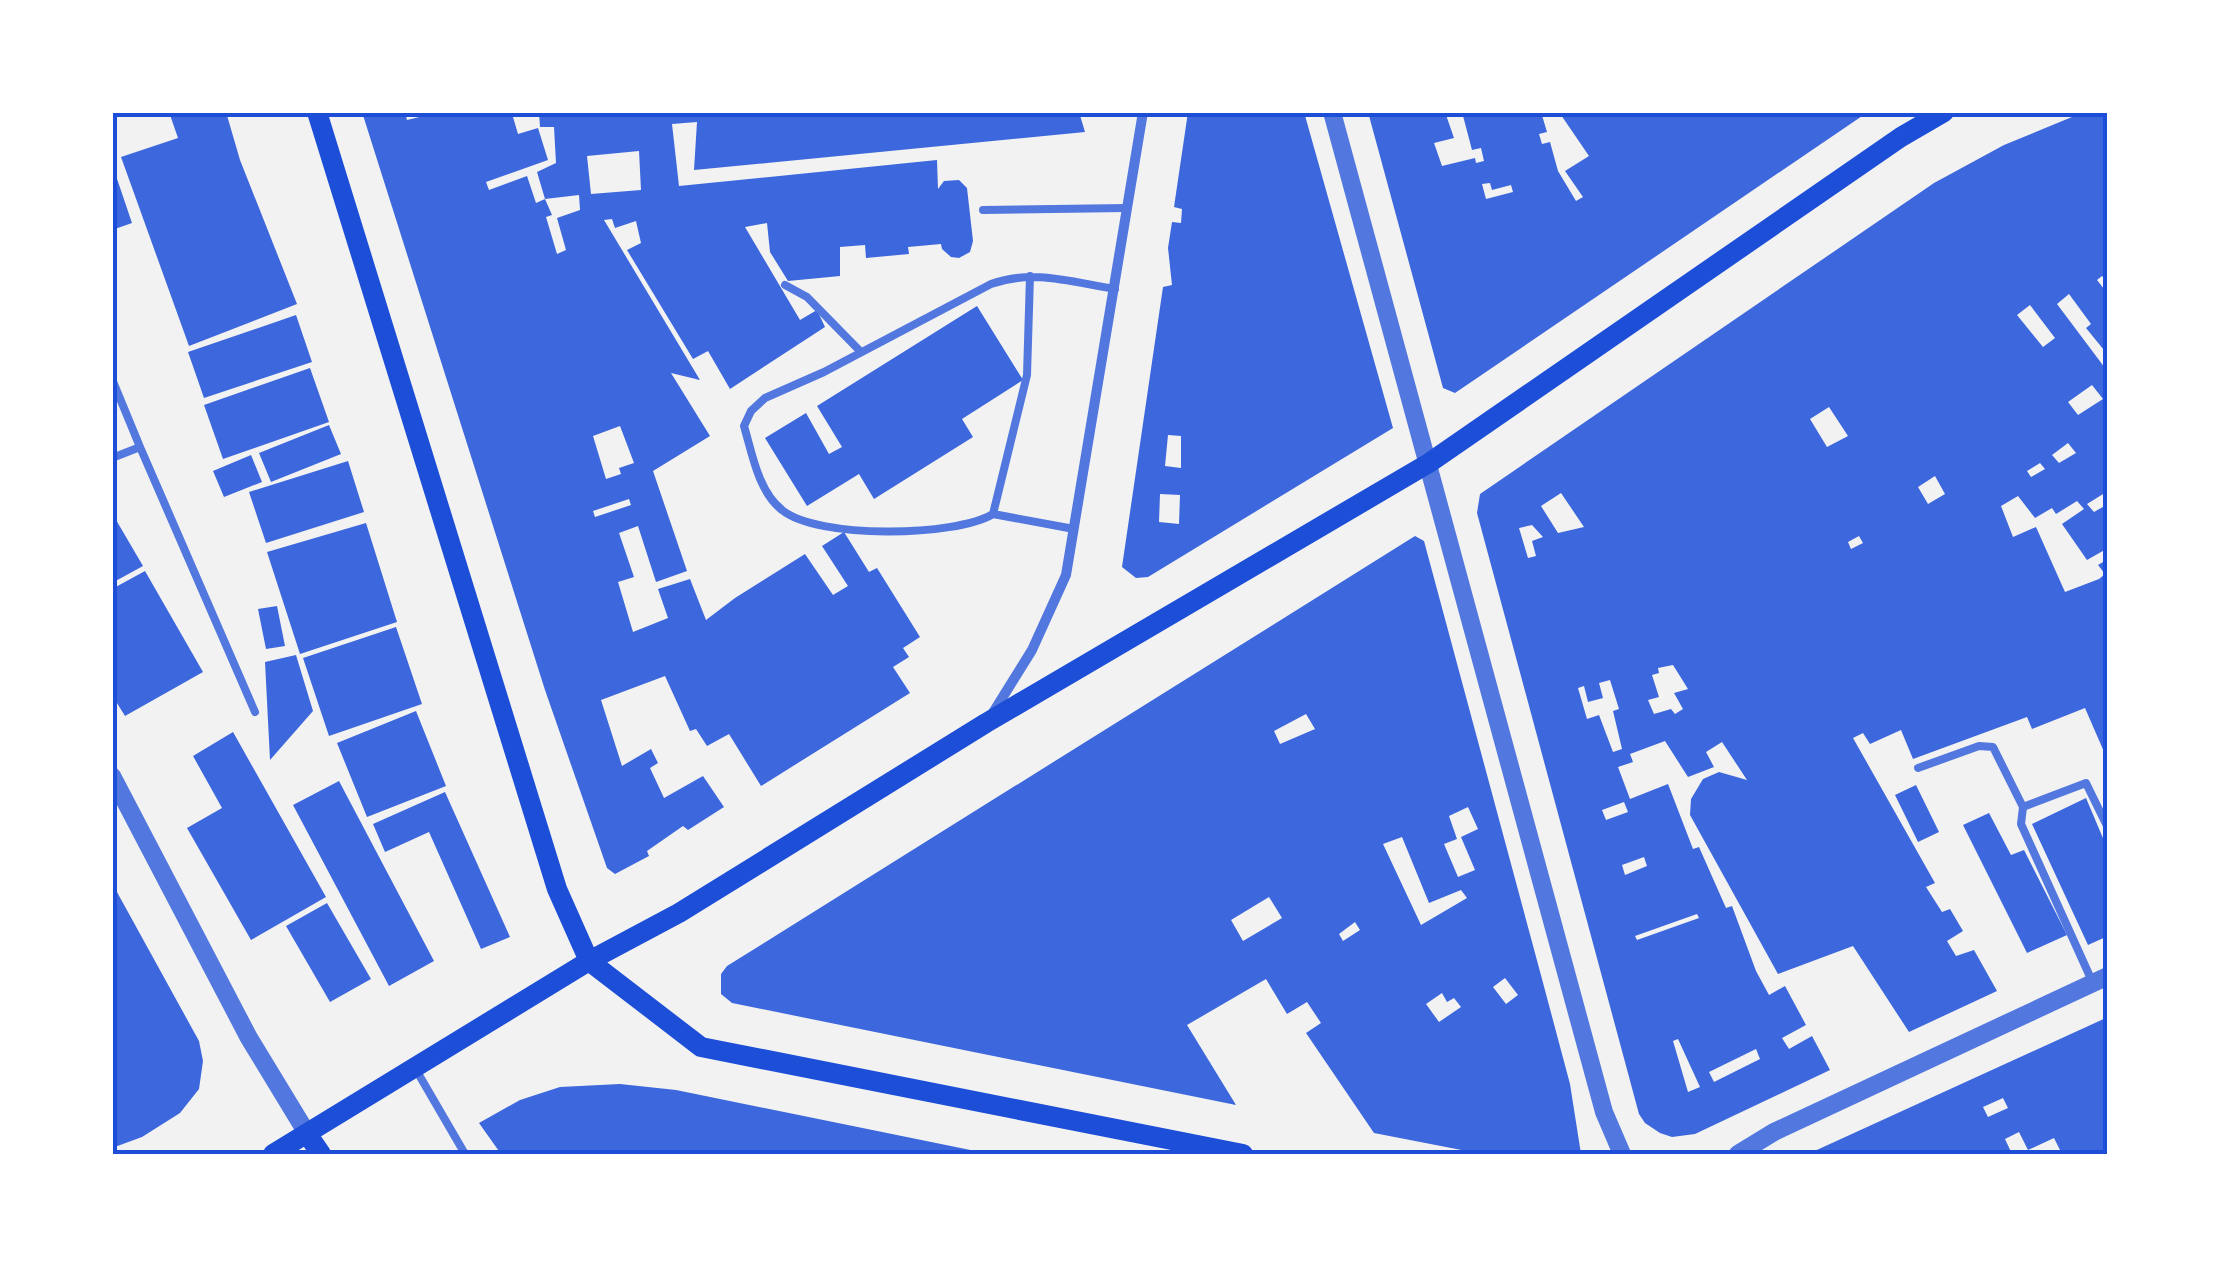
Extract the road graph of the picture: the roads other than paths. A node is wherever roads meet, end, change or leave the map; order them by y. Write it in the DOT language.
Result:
graph roads {
  1 [pos="317,112"];
  2 [pos="1143,112"];
  3 [pos="1332,112"];
  4 [pos="1944,112"];
  5 [pos="1128,208"];
  6 [pos="983,210"];
  7 [pos="1030,276"];
  8 [pos="786,286"];
  9 [pos="1115,288"];
  10 [pos="861,352"];
  11 [pos="112,379"];
  12 [pos="140,447"];
  13 [pos="112,458"];
  14 [pos="1430,463"];
  15 [pos="993,514"];
  16 [pos="1074,529"];
  17 [pos="255,712"];
  18 [pos="986,722"];
  19 [pos="1918,768"];
  20 [pos="112,776"];
  21 [pos="2023,807"];
  22 [pos="2108,828"];
  23 [pos="588,961"];
  24 [pos="2100,980"];
  25 [pos="415,1068"];
  26 [pos="308,1135"];
  27 [pos="273,1154"];
  28 [pos="321,1154"];
  29 [pos="465,1154"];
  30 [pos="1243,1154"];
  31 [pos="1622,1154"];
  32 [pos="1738,1154"];
  1 -- 23 [label="main road"];
  2 -- 5 [label="street"];
  3 -- 14 [label="street"];
  4 -- 14 [label="main road"];
  5 -- 6 [label="lane"];
  5 -- 9 [label="street"];
  7 -- 9 [label="lane"];
  7 -- 10 [label="lane"];
  7 -- 15 [label="lane"];
  8 -- 10 [label="lane"];
  9 -- 16 [label="street"];
  10 -- 15 [label="lane"];
  11 -- 12 [label="lane"];
  12 -- 13 [label="lane"];
  12 -- 17 [label="lane"];
  14 -- 18 [label="main road"];
  14 -- 31 [label="street"];
  15 -- 16 [label="lane"];
  16 -- 18 [label="street"];
  18 -- 23 [label="main road"];
  19 -- 21 [label="lane"];
  20 -- 26 [label="street"];
  21 -- 22 [label="lane"];
  21 -- 24 [label="lane"];
  23 -- 25 [label="main road"];
  23 -- 30 [label="main road"];
  24 -- 32 [label="street"];
  25 -- 26 [label="main road"];
  25 -- 29 [label="lane"];
  26 -- 27 [label="main road"];
  26 -- 28 [label="main road"];
}
